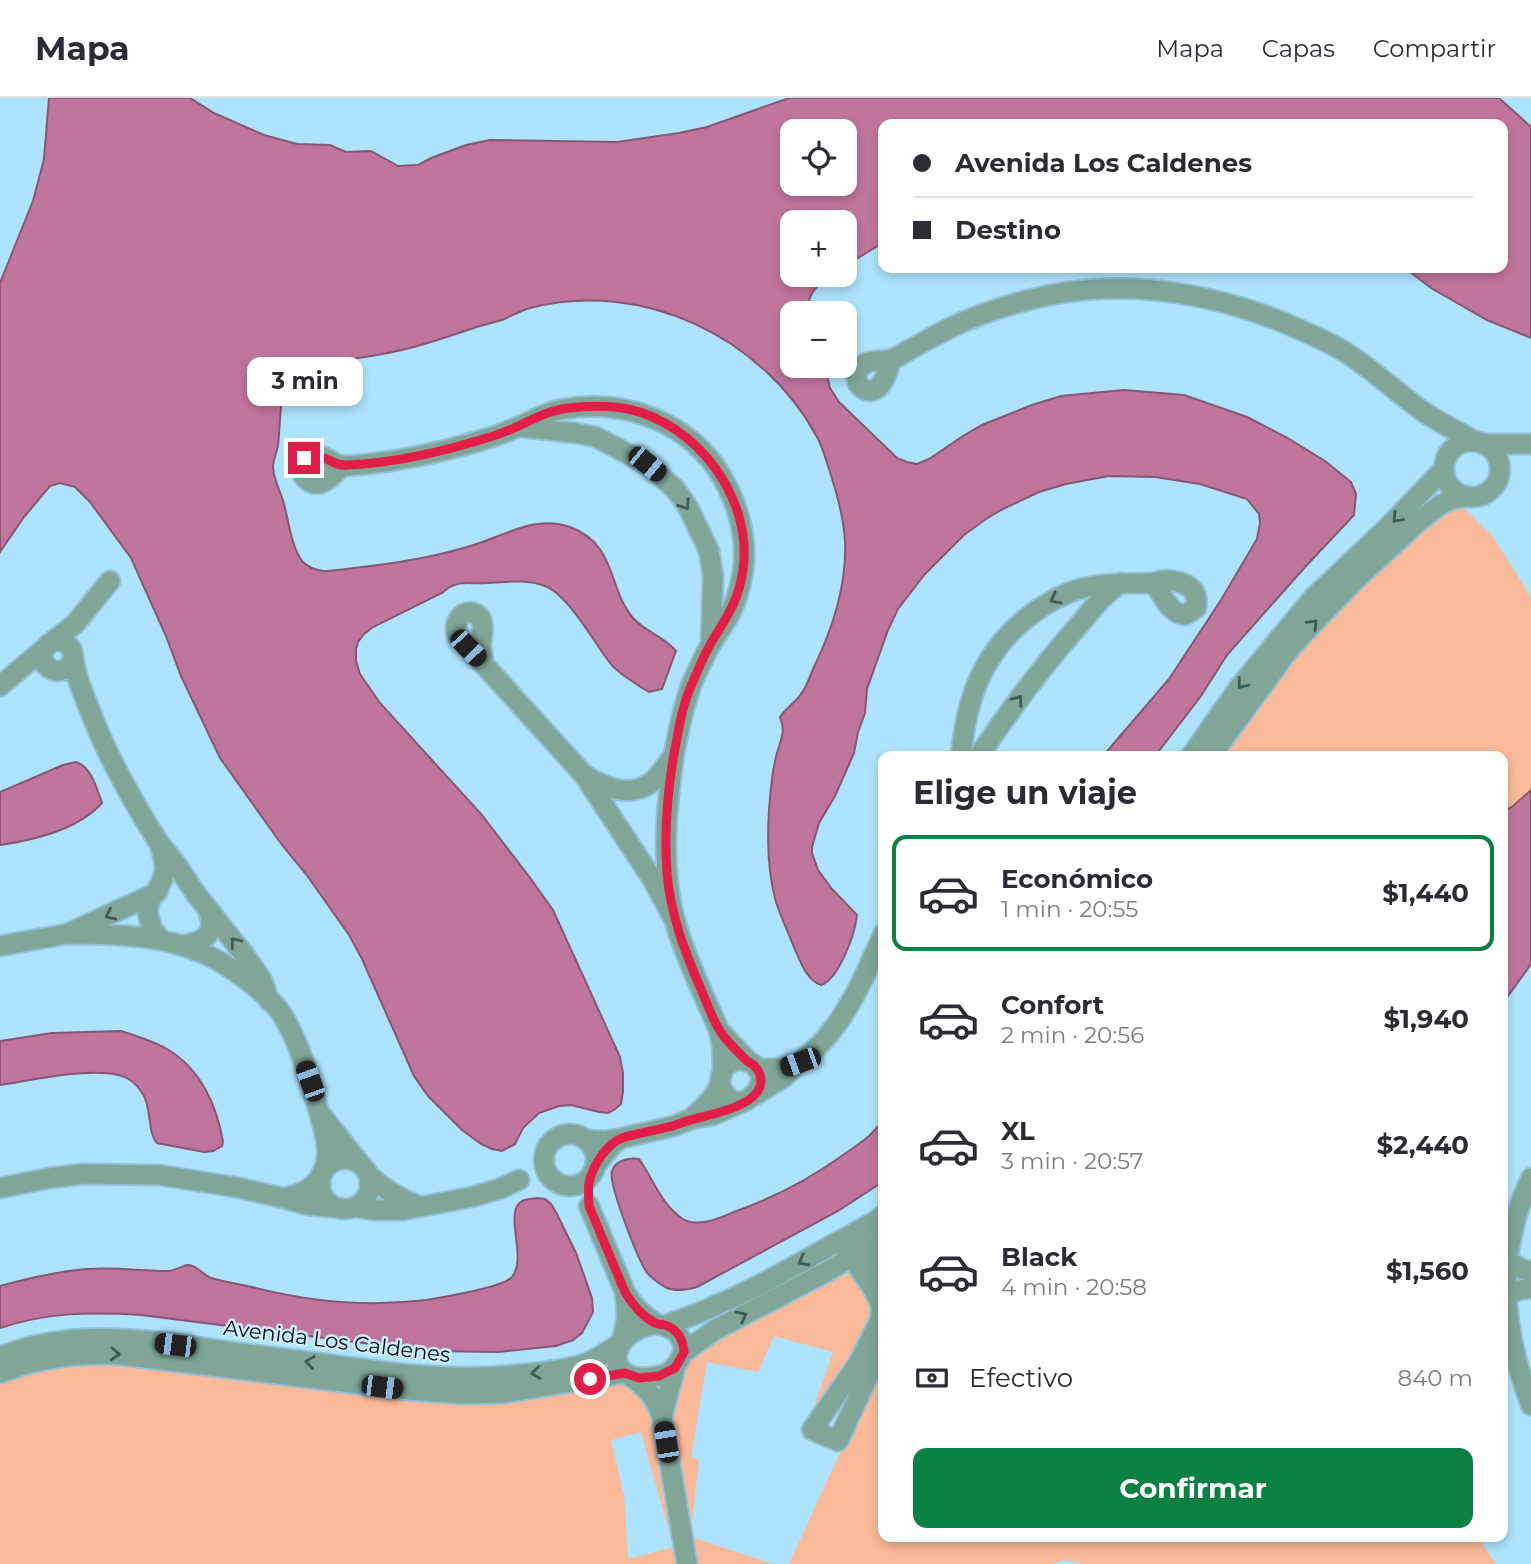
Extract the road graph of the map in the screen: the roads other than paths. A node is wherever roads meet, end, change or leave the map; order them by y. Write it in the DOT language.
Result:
graph roads {
  1 [pos="891,360"];
  2 [pos="630,410"];
  3 [pos="1423,412"];
  4 [pos="520,426"];
  5 [pos="1480,443"];
  6 [pos="612,445"];
  7 [pos="1531,447"];
  8 [pos="342,466"];
  9 [pos="1444,466"];
  10 [pos="1499,474"];
  11 [pos="1468,496"];
  12 [pos="744,542"];
  13 [pos="709,551"];
  14 [pos="110,581"];
  15 [pos="1121,583"];
  16 [pos="1153,583"];
  17 [pos="75,624"];
  18 [pos="711,643"];
  19 [pos="49,645"];
  20 [pos="73,654"];
  21 [pos="483,663"];
  22 [pos="19,670"];
  23 [pos="54,670"];
  24 [pos="80,684"];
  25 [pos="0,685"];
  26 [pos="962,751"];
  27 [pos="983,751"];
  28 [pos="1194,751"];
  29 [pos="1215,751"];
  30 [pos="674,754"];
  31 [pos="584,775"];
  32 [pos="644,788"];
  33 [pos="623,791"];
  34 [pos="667,805"];
  35 [pos="616,823"];
  36 [pos="666,841"];
  37 [pos="159,843"];
  38 [pos="633,851"];
  39 [pos="153,894"];
  40 [pos="196,894"];
  41 [pos="208,910"];
  42 [pos="676,923"];
  43 [pos="67,934"];
  44 [pos="162,940"];
  45 [pos="184,945"];
  46 [pos="0,946"];
  47 [pos="878,947"];
  48 [pos="269,1000"];
  49 [pos="719,1030"];
  50 [pos="800,1062"];
  51 [pos="753,1065"];
  52 [pos="721,1078"];
  53 [pos="751,1098"];
  54 [pos="319,1113"];
  55 [pos="691,1119"];
  56 [pos="622,1138"];
  57 [pos="586,1140"];
  58 [pos="545,1155"];
  59 [pos="365,1170"];
  60 [pos="593,1171"];
  61 [pos="323,1173"];
  62 [pos="1531,1178"];
  63 [pos="519,1180"];
  64 [pos="560,1183"];
  65 [pos="0,1188"];
  66 [pos="284,1198"];
  67 [pos="420,1206"];
  68 [pos="589,1206"];
  69 [pos="347,1208"];
  70 [pos="878,1219"];
  71 [pos="858,1231"];
  72 [pos="840,1241"];
  73 [pos="867,1249"];
  74 [pos="1508,1261"];
  75 [pos="878,1271"];
  76 [pos="1531,1271"];
  77 [pos="1531,1287"];
  78 [pos="625,1292"];
  79 [pos="1508,1295"];
  80 [pos="878,1300"];
  81 [pos="1508,1317"];
  82 [pos="661,1324"];
  83 [pos="878,1324"];
  84 [pos="622,1342"];
  85 [pos="878,1351"];
  86 [pos="0,1357"];
  87 [pos="679,1360"];
  88 [pos="0,1373"];
  89 [pos="628,1375"];
  90 [pos="1531,1405"];
  91 [pos="662,1417"];
  92 [pos="687,1564"];
  1 -- 3 [label="street"];
  2 -- 4 [label="street"];
  2 -- 6 [label="street"];
  2 -- 12 [label="street"];
  3 -- 5 [label="street"];
  3 -- 9 [label="street"];
  4 -- 6 [label="street"];
  4 -- 8 [label="street"];
  5 -- 7 [label="street"];
  5 -- 9 [label="street"];
  5 -- 10 [label="street"];
  6 -- 13 [label="street, one-way"];
  7 -- 10 [label="street"];
  9 -- 11 [label="street"];
  9 -- 28 [label="street, one-way"];
  10 -- 11 [label="street"];
  29 -- 11 [label="street, one-way"];
  12 -- 13 [label="street"];
  12 -- 18 [label="street"];
  13 -- 18 [label="street"];
  14 -- 17 [label="street"];
  15 -- 16 [label="street"];
  15 -- 26 [label="street, one-way"];
  27 -- 15 [label="street, one-way"];
  17 -- 19 [label="street"];
  17 -- 20 [label="street"];
  18 -- 30 [label="street"];
  19 -- 20 [label="street"];
  19 -- 22 [label="street"];
  19 -- 23 [label="street"];
  20 -- 23 [label="street"];
  20 -- 24 [label="street"];
  21 -- 31 [label="street"];
  22 -- 23 [label="street"];
  22 -- 25 [label="street"];
  23 -- 24 [label="street"];
  24 -- 37 [label="street"];
  30 -- 32 [label="street"];
  30 -- 34 [label="street"];
  31 -- 33 [label="street"];
  31 -- 35 [label="street"];
  32 -- 33 [label="street"];
  32 -- 34 [label="street"];
  33 -- 35 [label="street"];
  34 -- 36 [label="street"];
  35 -- 38 [label="street"];
  36 -- 38 [label="street"];
  36 -- 42 [label="street"];
  37 -- 39 [label="street"];
  37 -- 40 [label="street"];
  38 -- 42 [label="street"];
  39 -- 40 [label="street"];
  39 -- 43 [label="street, one-way"];
  39 -- 44 [label="street"];
  40 -- 41 [label="street"];
  41 -- 45 [label="street"];
  48 -- 41 [label="street, one-way"];
  42 -- 49 [label="street"];
  43 -- 44 [label="street"];
  43 -- 46 [label="street"];
  44 -- 45 [label="street"];
  45 -- 48 [label="street"];
  47 -- 50 [label="street"];
  48 -- 54 [label="street"];
  49 -- 51 [label="street"];
  49 -- 52 [label="street"];
  50 -- 51 [label="street"];
  50 -- 53 [label="street"];
  51 -- 52 [label="street"];
  51 -- 53 [label="street"];
  52 -- 53 [label="street"];
  52 -- 55 [label="street"];
  53 -- 55 [label="street"];
  54 -- 59 [label="street"];
  54 -- 61 [label="street"];
  55 -- 56 [label="street"];
  56 -- 57 [label="street"];
  56 -- 60 [label="street"];
  57 -- 58 [label="street"];
  57 -- 60 [label="street"];
  58 -- 63 [label="street"];
  58 -- 64 [label="street"];
  59 -- 61 [label="street"];
  59 -- 67 [label="street"];
  59 -- 69 [label="street"];
  60 -- 64 [label="street"];
  60 -- 68 [label="street"];
  61 -- 66 [label="street"];
  61 -- 69 [label="street"];
  62 -- 74 [label="street"];
  63 -- 64 [label="street"];
  63 -- 67 [label="street"];
  64 -- 68 [label="street"];
  65 -- 66 [label="street"];
  66 -- 69 [label="street"];
  67 -- 69 [label="street"];
  68 -- 78 [label="street"];
  70 -- 71 [label="street"];
  71 -- 72 [label="street"];
  71 -- 73 [label="street"];
  72 -- 73 [label="street"];
  72 -- 82 [label="street, one-way"];
  73 -- 75 [label="street"];
  73 -- 80 [label="street"];
  87 -- 73 [label="street, one-way"];
  74 -- 76 [label="street"];
  77 -- 79 [label="street"];
  78 -- 82 [label="street"];
  78 -- 84 [label="street"];
  81 -- 90 [label="street"];
  82 -- 84 [label="street"];
  82 -- 87 [label="street"];
  83 -- 85 [label="street"];
  84 -- 86 [label="street, Avenida Los Caldenes, one-way"];
  84 -- 89 [label="street"];
  87 -- 89 [label="street"];
  87 -- 91 [label="street"];
  88 -- 89 [label="street, Avenida Los Caldenes, one-way"];
  89 -- 91 [label="street"];
  91 -- 92 [label="street"];
}
